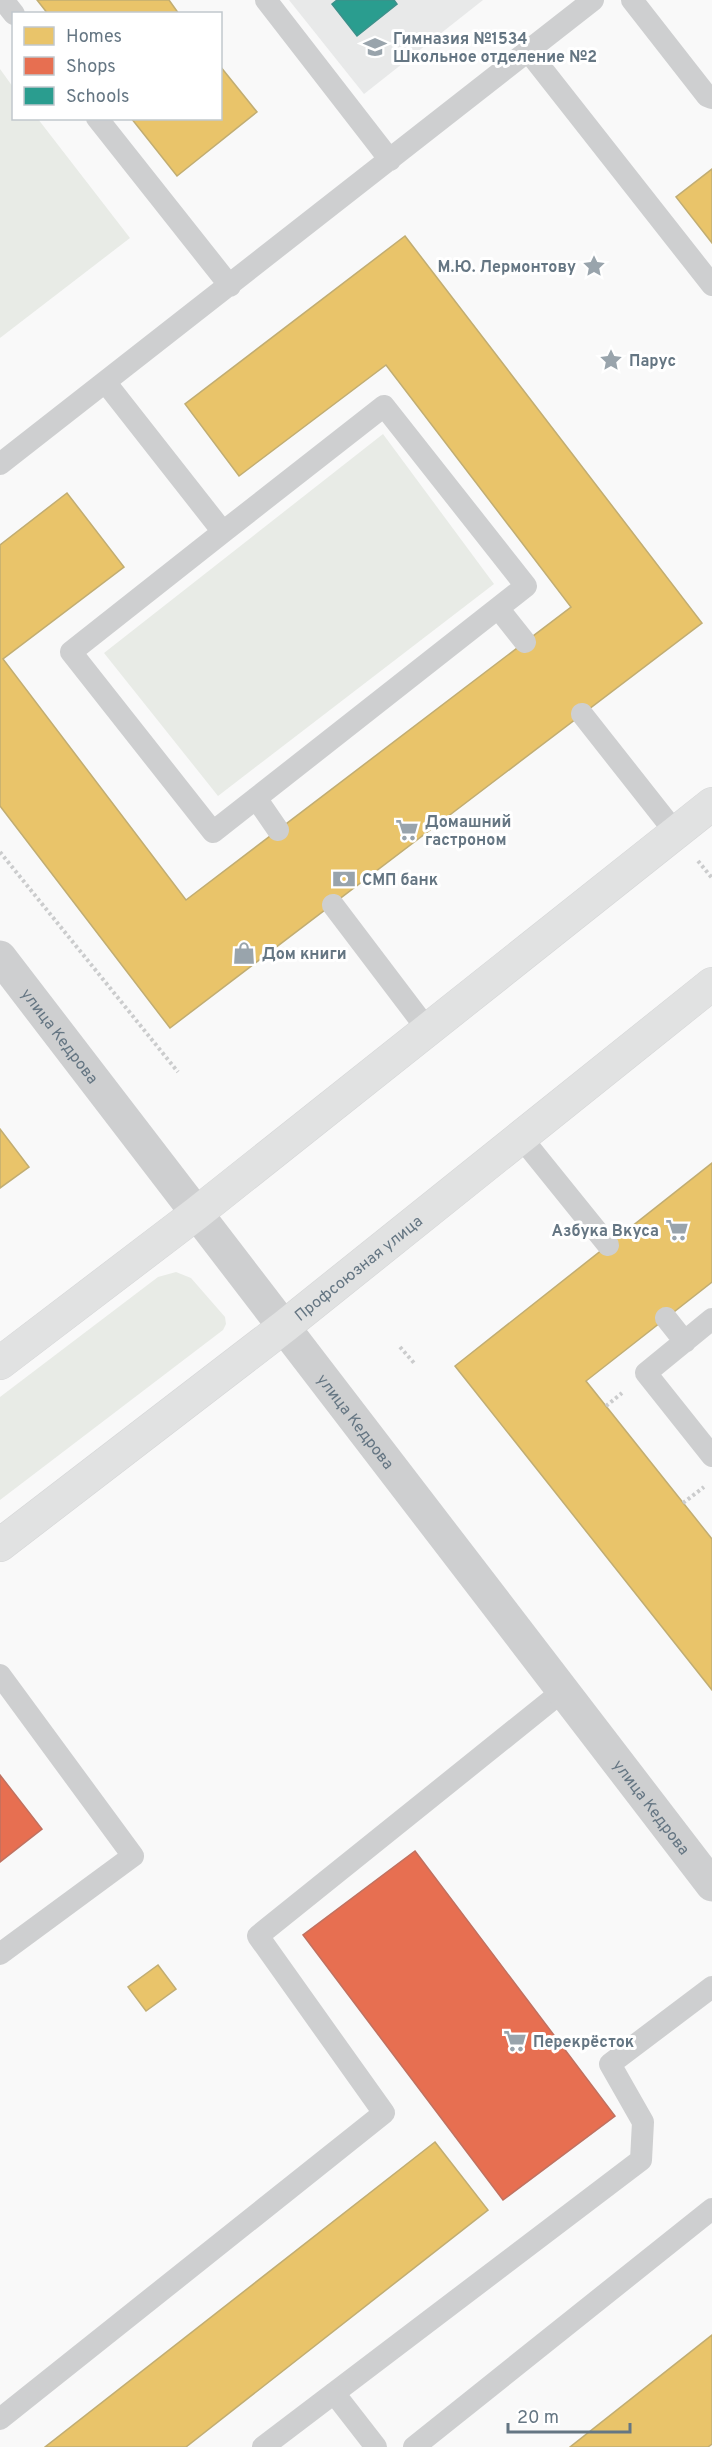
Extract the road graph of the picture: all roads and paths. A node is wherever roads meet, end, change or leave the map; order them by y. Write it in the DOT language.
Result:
graph roads {
  1 [pos="3,0"];
  2 [pos="266,0"];
  3 [pos="593,0"];
  4 [pos="632,0"];
  5 [pos="12,12"];
  6 [pos="528,51"];
  7 [pos="712,98"];
  8 [pos="99,120"];
  9 [pos="390,160"];
  10 [pos="712,285"];
  11 [pos="230,286"];
  12 [pos="106,383"];
  13 [pos="0,464"];
  14 [pos="223,532"];
  15 [pos="498,608"];
  16 [pos="525,642"];
  17 [pos="582,714"];
  18 [pos="256,798"];
  19 [pos="712,804"];
  20 [pos="278,830"];
  21 [pos="675,832"];
  22 [pos="0,852"];
  23 [pos="333,904"];
  24 [pos="0,957"];
  25 [pos="712,984"];
  26 [pos="427,1029"];
  27 [pos="178,1072"];
  28 [pos="519,1136"];
  29 [pos="197,1213"];
  30 [pos="608,1245"];
  31 [pos="666,1318"];
  32 [pos="712,1319"];
  33 [pos="285,1326"];
  34 [pos="685,1342"];
  35 [pos="400,1347"];
  36 [pos="0,1363"];
  37 [pos="414,1363"];
  38 [pos="712,1456"];
  39 [pos="712,1480"];
  40 [pos="683,1503"];
  41 [pos="0,1545"];
  42 [pos="0,1675"];
  43 [pos="564,1690"];
  44 [pos="707,1866"];
  45 [pos="0,1954"];
  46 [pos="712,1987"];
  47 [pos="712,2209"];
  48 [pos="334,2393"];
  49 [pos="0,2419"];
  50 [pos="263,2447"];
  51 [pos="376,2447"];
  52 [pos="414,2447"];
  1 -- 5 [label="lane"];
  2 -- 9 [label="lane"];
  3 -- 6 [label="lane"];
  4 -- 7 [label="lane"];
  6 -- 9 [label="lane"];
  6 -- 10 [label="lane"];
  8 -- 11 [label="lane"];
  9 -- 11 [label="lane"];
  11 -- 12 [label="lane"];
  12 -- 13 [label="lane"];
  12 -- 14 [label="lane"];
  14 -- 15 [label="lane"];
  14 -- 18 [label="lane"];
  15 -- 16 [label="lane"];
  15 -- 18 [label="lane"];
  17 -- 21 [label="lane"];
  18 -- 20 [label="lane"];
  19 -- 21 [label="main road"];
  21 -- 26 [label="main road"];
  22 -- 27 [label="path"];
  23 -- 26 [label="lane"];
  24 -- 29 [label="street, улица Кедрова"];
  25 -- 28 [label="main road, Профсоюзная улица"];
  26 -- 29 [label="main road"];
  28 -- 30 [label="lane"];
  28 -- 33 [label="main road, Профсоюзная улица"];
  29 -- 33 [label="street, улица Кедрова"];
  29 -- 36 [label="main road"];
  31 -- 34 [label="lane"];
  32 -- 34 [label="lane"];
  33 -- 41 [label="main road, Профсоюзная улица"];
  33 -- 43 [label="street, улица Кедрова"];
  34 -- 38 [label="lane"];
  35 -- 37 [label="path"];
  39 -- 40 [label="path"];
  42 -- 45 [label="lane"];
  43 -- 44 [label="street, улица Кедрова"];
  43 -- 49 [label="lane"];
  46 -- 48 [label="lane"];
  47 -- 52 [label="lane"];
  48 -- 50 [label="lane"];
  48 -- 51 [label="lane"];
}
